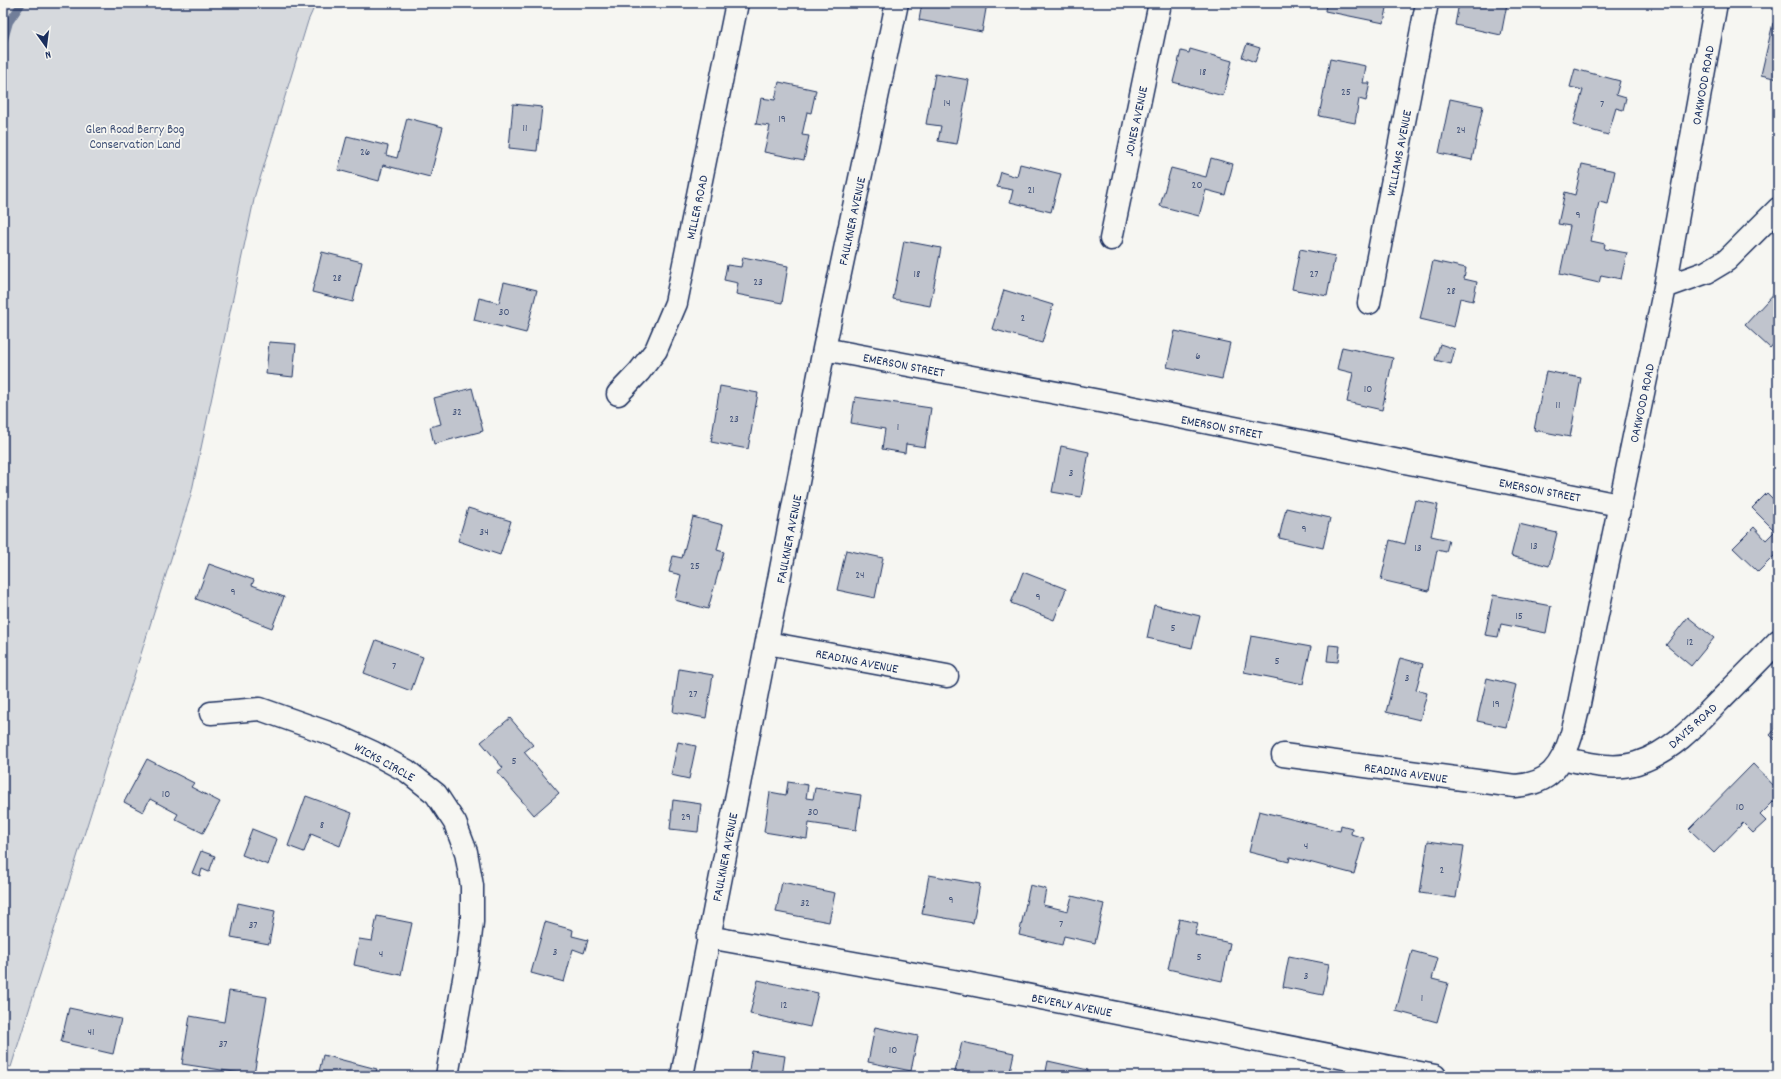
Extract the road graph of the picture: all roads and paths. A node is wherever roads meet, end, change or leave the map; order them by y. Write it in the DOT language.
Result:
graph roads {
  1 [pos="737,3"];
  2 [pos="897,3"];
  3 [pos="1160,3"];
  4 [pos="1427,3"];
  5 [pos="1716,3"];
  6 [pos="1778,209"];
  7 [pos="1111,240"];
  8 [pos="1665,287"];
  9 [pos="1369,303"];
  10 [pos="824,349"];
  11 [pos="618,394"];
  12 [pos="1619,505"];
  13 [pos="1778,641"];
  14 [pos="768,643"];
  15 [pos="947,676"];
  16 [pos="211,712"];
  17 [pos="1283,756"];
  18 [pos="1562,758"];
  19 [pos="1529,785"];
  20 [pos="708,937"];
  21 [pos="447,1076"];
  22 [pos="682,1076"];
  23 [pos="1435,1076"];
  1 -- 11 [label="street, MILLER ROAD"];
  2 -- 10 [label="street, FAULKNER AVENUE"];
  3 -- 7 [label="street, JONES AVENUE"];
  4 -- 9 [label="street, WILLIAMS AVENUE"];
  5 -- 8 [label="street, OAKWOOD ROAD"];
  6 -- 8 [label="street"];
  8 -- 12 [label="street, OAKWOOD ROAD"];
  10 -- 12 [label="street, EMERSON STREET"];
  10 -- 14 [label="street, FAULKNER AVENUE"];
  12 -- 18 [label="street, OAKWOOD ROAD"];
  13 -- 18 [label="street, DAVIS ROAD"];
  14 -- 15 [label="street, READING AVENUE"];
  14 -- 20 [label="street, FAULKNER AVENUE"];
  16 -- 21 [label="street, WICKS CIRCLE"];
  17 -- 19 [label="street, READING AVENUE"];
  18 -- 19 [label="street, OAKWOOD ROAD"];
  20 -- 22 [label="street, FAULKNER AVENUE"];
  20 -- 23 [label="street, BEVERLY AVENUE"];
}
